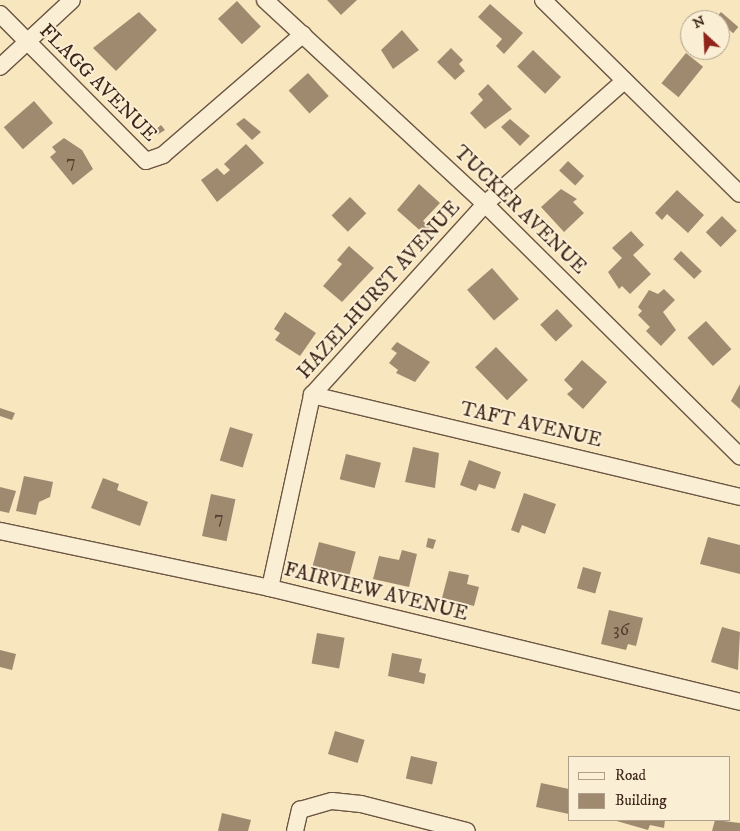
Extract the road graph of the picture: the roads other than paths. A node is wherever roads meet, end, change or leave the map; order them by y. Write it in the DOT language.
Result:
graph roads {
  1 [pos="72,0"];
  2 [pos="265,0"];
  3 [pos="543,0"];
  4 [pos="0,14"];
  5 [pos="303,34"];
  6 [pos="27,41"];
  7 [pos="0,67"];
  8 [pos="624,81"];
  9 [pos="740,194"];
  10 [pos="485,204"];
  11 [pos="312,395"];
  12 [pos="740,456"];
  13 [pos="740,497"];
  14 [pos="0,531"];
  15 [pos="270,588"];
  16 [pos="740,702"];
  17 [pos="295,831"];
  18 [pos="467,831"];
  1 -- 6 [label="street"];
  2 -- 5 [label="street, TUCKER AVENUE"];
  3 -- 8 [label="street"];
  4 -- 6 [label="street, FLAGG AVENUE"];
  5 -- 6 [label="street, FLAGG AVENUE"];
  5 -- 10 [label="street, TUCKER AVENUE"];
  6 -- 7 [label="street"];
  8 -- 9 [label="street"];
  8 -- 10 [label="street, HAZELHURST AVENUE"];
  10 -- 11 [label="street, HAZELHURST AVENUE"];
  10 -- 12 [label="street, TUCKER AVENUE"];
  11 -- 13 [label="street, TAFT AVENUE"];
  11 -- 15 [label="street, HAZELHURST AVENUE"];
  14 -- 15 [label="street, FAIRVIEW AVENUE"];
  15 -- 16 [label="street, FAIRVIEW AVENUE"];
  17 -- 18 [label="street"];
}
